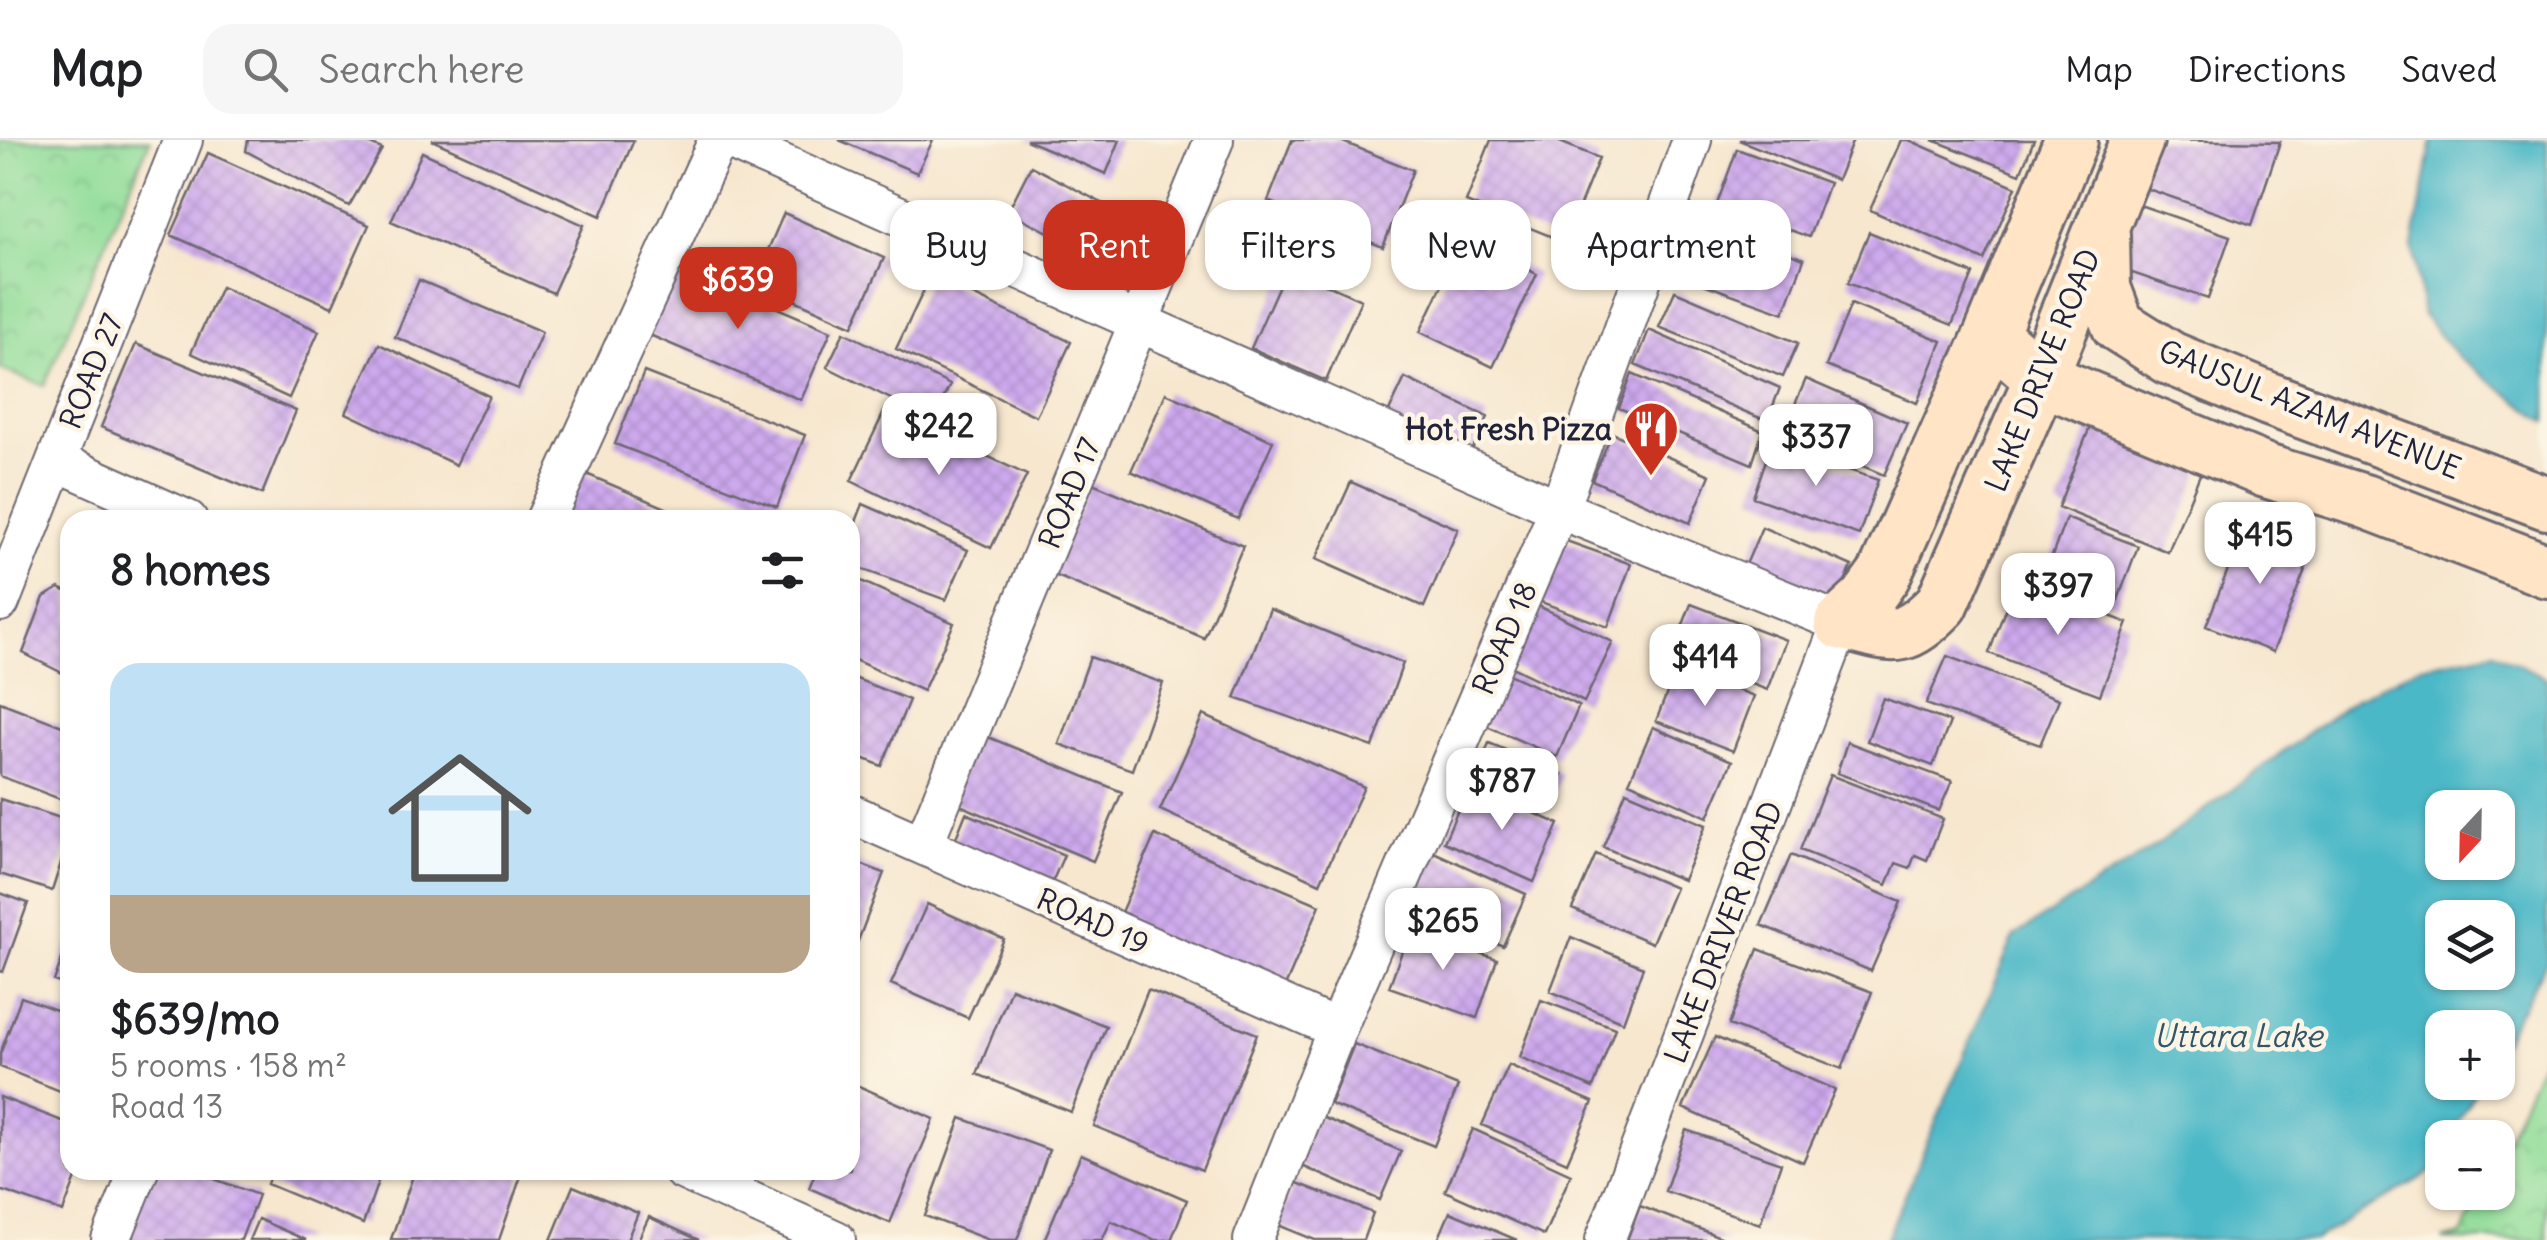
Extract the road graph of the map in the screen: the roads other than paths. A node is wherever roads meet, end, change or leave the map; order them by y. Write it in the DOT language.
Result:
graph roads {
  1 [pos="182,140"];
  2 [pos="718,140"];
  3 [pos="729,140"];
  4 [pos="1214,140"];
  5 [pos="1692,140"];
  6 [pos="2071,140"];
  7 [pos="2137,140"];
  8 [pos="2102,222"];
  9 [pos="1139,322"];
  10 [pos="1991,334"];
  11 [pos="2042,378"];
  12 [pos="56,461"];
  13 [pos="2547,503"];
  14 [pos="166,510"];
  15 [pos="550,510"];
  16 [pos="1559,510"];
  17 [pos="2547,571"];
  18 [pos="0,602"];
  19 [pos="1841,624"];
  20 [pos="860,817"];
  21 [pos="923,845"];
  22 [pos="1336,1029"];
  23 [pos="135,1180"];
  24 [pos="704,1180"];
  25 [pos="111,1240"];
  26 [pos="836,1240"];
  27 [pos="1254,1240"];
  28 [pos="1604,1240"];
  1 -- 12 [label="street, ROAD 27"];
  2 -- 15 [label="street"];
  3 -- 9 [label="street"];
  4 -- 9 [label="street, ROAD 17"];
  5 -- 16 [label="street, ROAD 18"];
  6 -- 10 [label="street, LAKE DRIVE ROAD"];
  7 -- 8 [label="street, LAKE DRIVE ROAD"];
  8 -- 11 [label="street, LAKE DRIVE ROAD"];
  8 -- 13 [label="street, GAUSUL AZAM AVENUE"];
  9 -- 16 [label="street"];
  9 -- 21 [label="street, ROAD 17"];
  10 -- 11 [label="street"];
  10 -- 19 [label="street, LAKE DRIVE ROAD"];
  11 -- 17 [label="street"];
  11 -- 19 [label="street, LAKE DRIVE ROAD"];
  12 -- 14 [label="street"];
  12 -- 18 [label="street, ROAD 27"];
  16 -- 19 [label="street"];
  16 -- 22 [label="street, ROAD 18"];
  19 -- 28 [label="street, LAKE DRIVER ROAD"];
  20 -- 21 [label="street, ROAD 19"];
  21 -- 22 [label="street, ROAD 19"];
  22 -- 27 [label="street, ROAD 18"];
  23 -- 25 [label="street"];
  24 -- 26 [label="street"];
}
